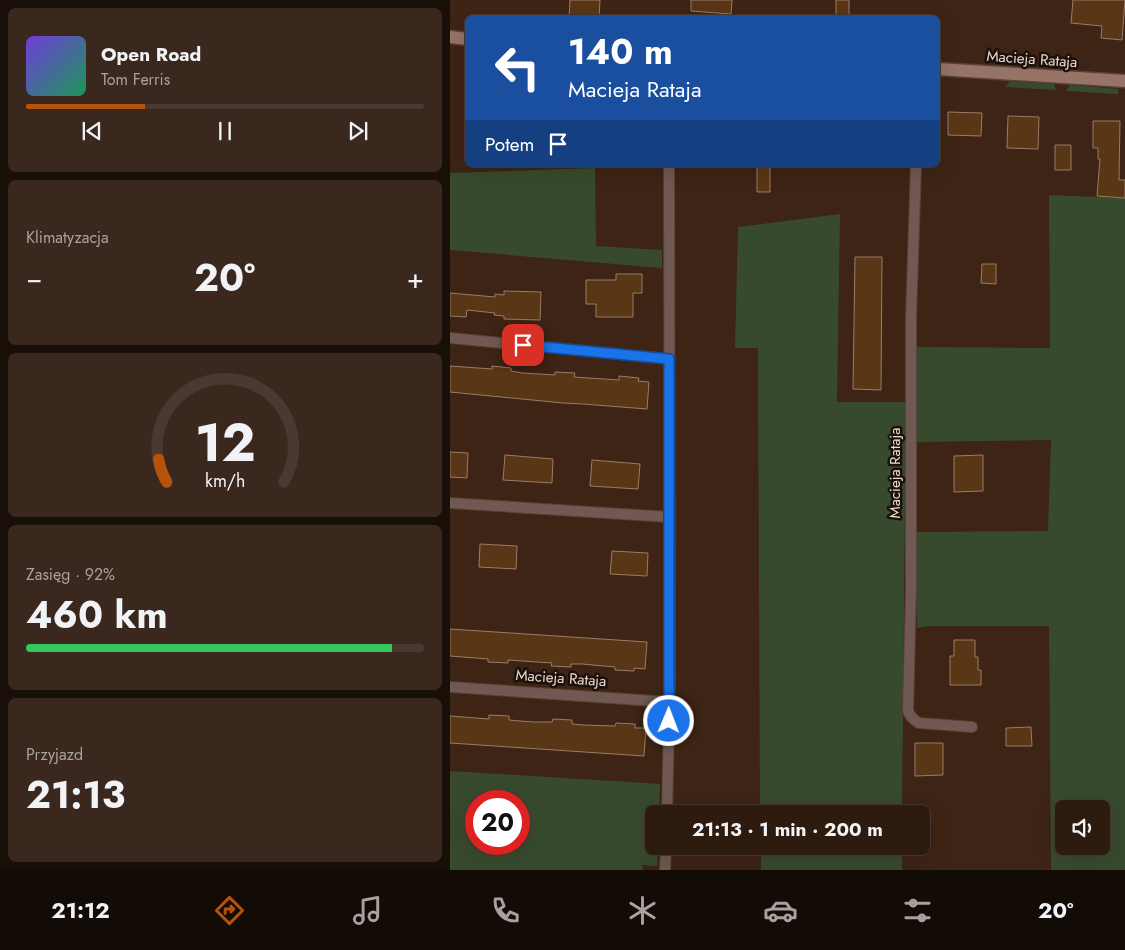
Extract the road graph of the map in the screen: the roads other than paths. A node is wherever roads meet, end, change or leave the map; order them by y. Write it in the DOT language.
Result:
graph roads {
  1 [pos="450,37"];
  2 [pos="465,39"];
  3 [pos="940,69"];
  4 [pos="1125,81"];
  5 [pos="669,167"];
  6 [pos="916,167"];
  7 [pos="450,338"];
  8 [pos="669,359"];
  9 [pos="450,503"];
  10 [pos="669,517"];
  11 [pos="450,686"];
  12 [pos="669,702"];
  13 [pos="972,727"];
  14 [pos="667,805"];
  15 [pos="666,855"];
  16 [pos="665,870"];
  1 -- 2 [label="street"];
  3 -- 4 [label="street, Macieja Rataja"];
  5 -- 8 [label="lane"];
  6 -- 13 [label="lane, Macieja Rataja"];
  7 -- 8 [label="lane"];
  8 -- 10 [label="lane"];
  9 -- 10 [label="lane"];
  10 -- 12 [label="lane"];
  11 -- 12 [label="lane, Macieja Rataja"];
  12 -- 14 [label="lane"];
  15 -- 16 [label="lane"];
}
